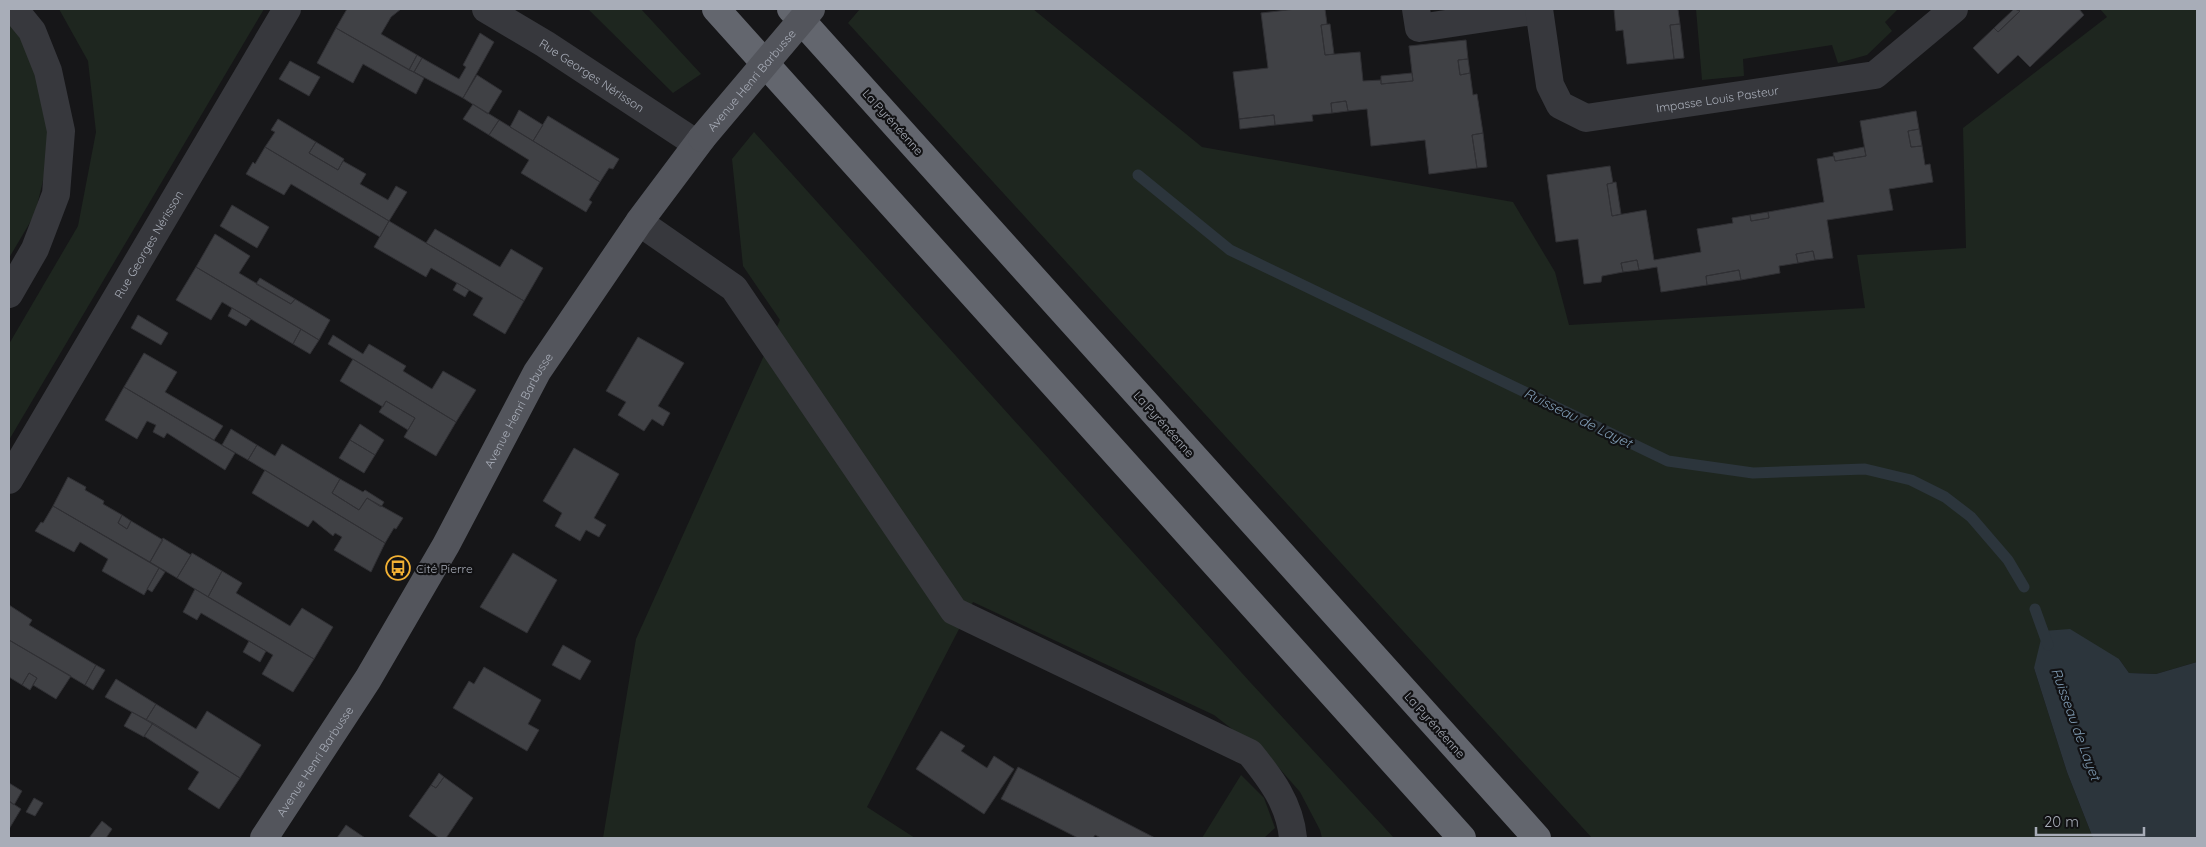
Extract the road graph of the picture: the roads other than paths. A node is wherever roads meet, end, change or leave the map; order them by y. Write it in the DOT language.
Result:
graph roads {
  1 [pos="14,9"];
  2 [pos="287,9"];
  3 [pos="486,9"];
  4 [pos="716,9"];
  5 [pos="791,9"];
  6 [pos="812,9"];
  7 [pos="1416,9"];
  8 [pos="1539,9"];
  9 [pos="1954,9"];
  10 [pos="699,141"];
  11 [pos="639,222"];
  12 [pos="9,294"];
  13 [pos="9,480"];
  14 [pos="264,838"];
  15 [pos="1293,838"];
  16 [pos="1462,838"];
  17 [pos="1537,838"];
  1 -- 12 [label="street"];
  2 -- 13 [label="street, Rue Georges Nérisson"];
  3 -- 10 [label="street, Rue Georges Nérisson"];
  4 -- 16 [label="highway"];
  5 -- 17 [label="highway, La Pyrénéenne"];
  6 -- 10 [label="main road, Avenue Henri Barbusse, bridge"];
  7 -- 8 [label="street"];
  8 -- 9 [label="street, Impasse Louis Pasteur"];
  10 -- 11 [label="main road, Avenue Henri Barbusse"];
  11 -- 14 [label="main road, Avenue Henri Barbusse"];
  11 -- 15 [label="street"];
}
